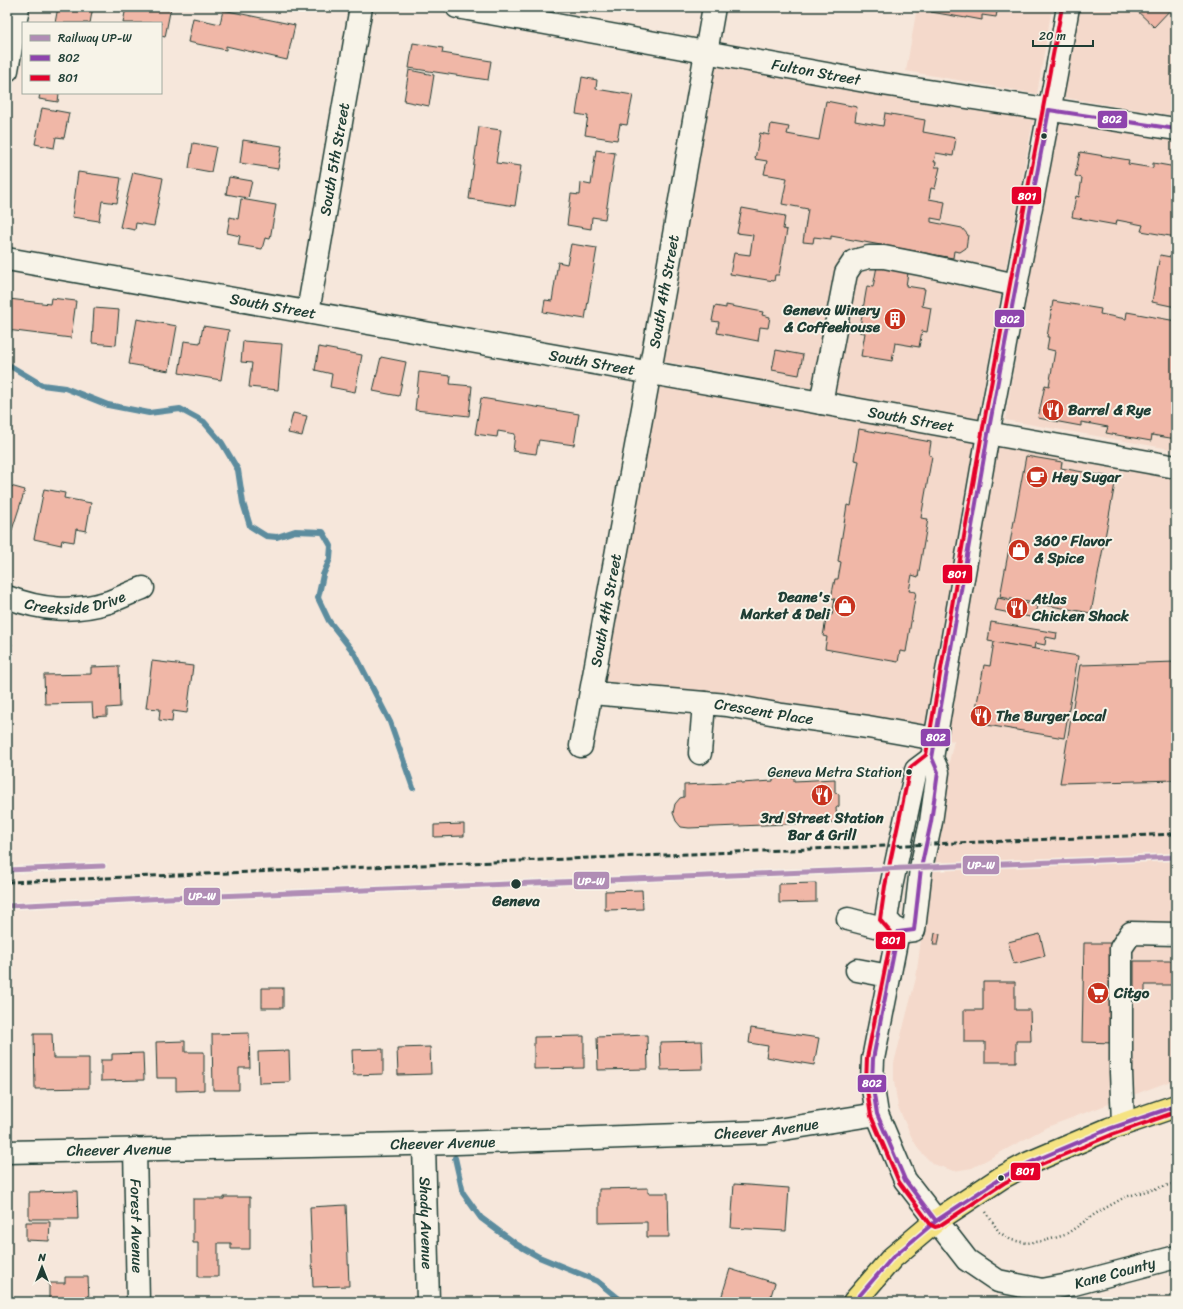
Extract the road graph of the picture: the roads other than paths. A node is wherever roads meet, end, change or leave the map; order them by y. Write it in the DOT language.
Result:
graph roads {
  1 [pos="18,7"];
  2 [pos="361,7"];
  3 [pos="457,7"];
  4 [pos="714,7"];
  5 [pos="1068,7"];
  6 [pos="706,52"];
  7 [pos="7,70"];
  8 [pos="1049,110"];
  9 [pos="1176,129"];
  10 [pos="7,259"];
  11 [pos="1016,285"];
  12 [pos="308,312"];
  13 [pos="650,373"];
  14 [pos="821,403"];
  15 [pos="988,434"];
  16 [pos="1176,467"];
  17 [pos="143,588"];
  18 [pos="7,597"];
  19 [pos="592,693"];
  20 [pos="704,703"];
  21 [pos="581,746"];
  22 [pos="934,748"];
  23 [pos="700,753"];
  24 [pos="848,919"];
  25 [pos="898,932"];
  26 [pos="1176,934"];
  27 [pos="856,970"];
  28 [pos="889,976"];
  29 [pos="1176,1106"];
  30 [pos="877,1114"];
  31 [pos="1116,1127"];
  32 [pos="424,1144"];
  33 [pos="135,1149"];
  34 [pos="7,1152"];
  35 [pos="936,1221"];
  36 [pos="1176,1257"];
  37 [pos="138,1302"];
  38 [pos="428,1302"];
  39 [pos="854,1302"];
  1 -- 7 [label="street"];
  2 -- 12 [label="street, South 5th Street"];
  3 -- 6 [label="street, Fulton Street"];
  4 -- 6 [label="street, South 4th Street"];
  5 -- 8 [label="street"];
  6 -- 8 [label="street, Fulton Street"];
  6 -- 13 [label="street, South 4th Street"];
  8 -- 9 [label="street, Fulton Street"];
  8 -- 11 [label="street"];
  10 -- 12 [label="street, South Street"];
  11 -- 14 [label="street"];
  11 -- 15 [label="street"];
  12 -- 13 [label="street, South Street"];
  13 -- 14 [label="street, South Street"];
  13 -- 19 [label="street, South 4th Street"];
  14 -- 15 [label="street, South Street"];
  15 -- 16 [label="street, South Street"];
  15 -- 22 [label="street"];
  17 -- 18 [label="street, Creekside Drive"];
  19 -- 20 [label="street, Crescent Place"];
  19 -- 21 [label="street, South 4th Street"];
  20 -- 22 [label="street, Crescent Place"];
  20 -- 23 [label="street"];
  22 -- 25 [label="street"];
  22 -- 25 [label="street"];
  24 -- 25 [label="street"];
  25 -- 28 [label="street, Kane County"];
  26 -- 31 [label="street"];
  27 -- 28 [label="street"];
  28 -- 30 [label="street, Kane County"];
  29 -- 31 [label="main road"];
  30 -- 32 [label="street, Cheever Avenue"];
  30 -- 35 [label="street, Kane County"];
  31 -- 35 [label="main road"];
  32 -- 33 [label="street, Cheever Avenue"];
  32 -- 38 [label="street, Shady Avenue"];
  33 -- 34 [label="street, Cheever Avenue"];
  33 -- 37 [label="street, Forest Avenue"];
  35 -- 36 [label="street, Kane County"];
  35 -- 39 [label="main road"];
}
